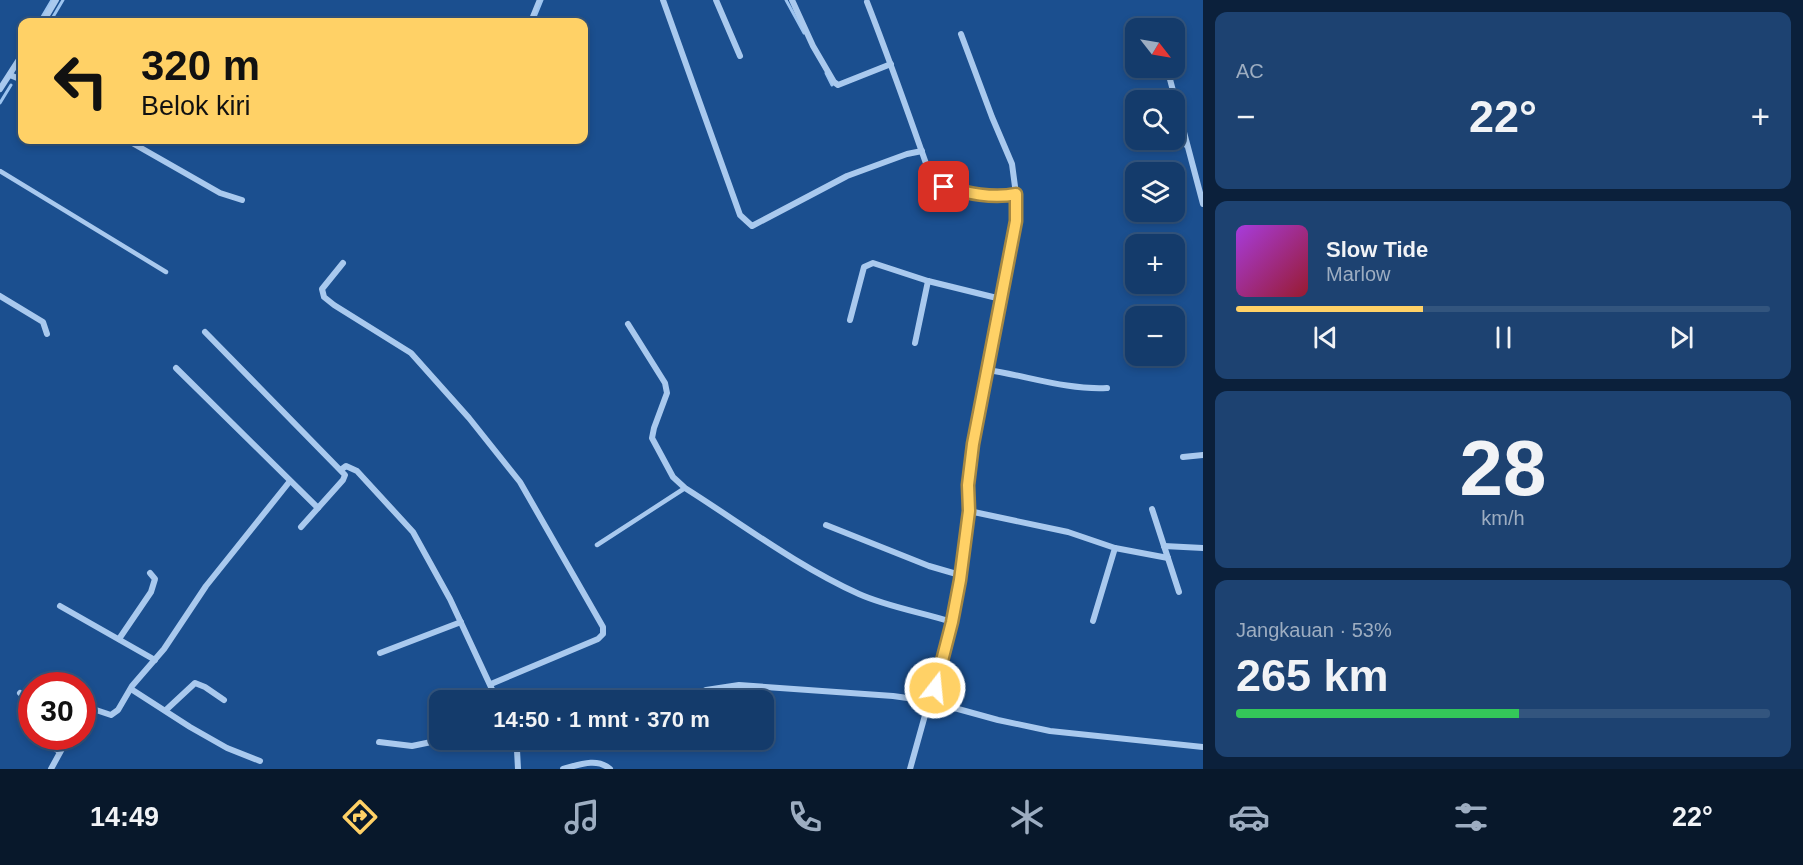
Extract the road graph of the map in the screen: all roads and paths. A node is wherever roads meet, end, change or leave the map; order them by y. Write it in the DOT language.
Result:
graph roads {
  1 [pos="56,0"];
  2 [pos="539,0"];
  3 [pos="663,0"];
  4 [pos="716,0"];
  5 [pos="792,0"];
  6 [pos="867,2"];
  7 [pos="45,18"];
  8 [pos="532,18"];
  9 [pos="961,34"];
  10 [pos="740,56"];
  11 [pos="18,62"];
  12 [pos="891,64"];
  13 [pos="10,75"];
  14 [pos="18,78"];
  15 [pos="1170,78"];
  16 [pos="0,89"];
  17 [pos="134,144"];
  18 [pos="922,151"];
  19 [pos="0,171"];
  20 [pos="1016,194"];
  21 [pos="242,200"];
  22 [pos="1203,204"];
  23 [pos="343,263"];
  24 [pos="166,272"];
  25 [pos="928,281"];
  26 [pos="0,296"];
  27 [pos="1001,299"];
  28 [pos="850,320"];
  29 [pos="628,324"];
  30 [pos="205,332"];
  31 [pos="47,334"];
  32 [pos="915,343"];
  33 [pos="177,368"];
  34 [pos="988,370"];
  35 [pos="1107,388"];
  36 [pos="1203,455"];
  37 [pos="1183,457"];
  38 [pos="342,469"];
  39 [pos="290,481"];
  40 [pos="685,488"];
  41 [pos="318,508"];
  42 [pos="1152,509"];
  43 [pos="969,511"];
  44 [pos="826,525"];
  45 [pos="301,527"];
  46 [pos="597,545"];
  47 [pos="1164,546"];
  48 [pos="1115,548"];
  49 [pos="1203,548"];
  50 [pos="1168,558"];
  51 [pos="150,573"];
  52 [pos="960,575"];
  53 [pos="1179,592"];
  54 [pos="60,606"];
  55 [pos="1092,621"];
  56 [pos="461,622"];
  57 [pos="952,622"];
  58 [pos="119,639"];
  59 [pos="380,653"];
  60 [pos="155,660"];
  61 [pos="491,684"];
  62 [pos="130,688"];
  63 [pos="493,690"];
  64 [pos="706,690"];
  65 [pos="224,699"];
  66 [pos="929,701"];
  67 [pos="96,710"];
  68 [pos="165,710"];
  69 [pos="379,742"];
  70 [pos="429,742"];
  71 [pos="1203,747"];
  72 [pos="56,750"];
  73 [pos="62,750"];
  74 [pos="516,750"];
  75 [pos="60,753"];
  76 [pos="260,761"];
  77 [pos="51,769"];
  78 [pos="518,769"];
  79 [pos="563,769"];
  80 [pos="610,769"];
  81 [pos="910,769"];
  1 -- 7 [label="street"];
  2 -- 8 [label="lane"];
  3 -- 18 [label="street"];
  4 -- 10 [label="street"];
  5 -- 12 [label="street"];
  6 -- 12 [label="street"];
  9 -- 20 [label="street"];
  11 -- 13 [label="street"];
  12 -- 18 [label="street"];
  13 -- 14 [label="street"];
  13 -- 16 [label="street"];
  15 -- 22 [label="street"];
  17 -- 21 [label="street"];
  18 -- 20 [label="street"];
  19 -- 24 [label="lane"];
  20 -- 27 [label="street"];
  23 -- 61 [label="street"];
  25 -- 27 [label="street"];
  25 -- 28 [label="street"];
  25 -- 32 [label="street"];
  26 -- 31 [label="street"];
  27 -- 34 [label="street"];
  29 -- 40 [label="street"];
  30 -- 38 [label="street"];
  33 -- 39 [label="street"];
  34 -- 35 [label="street"];
  34 -- 43 [label="street"];
  36 -- 37 [label="street"];
  38 -- 41 [label="street"];
  38 -- 56 [label="street"];
  39 -- 41 [label="street"];
  39 -- 60 [label="street"];
  40 -- 46 [label="lane"];
  40 -- 57 [label="street"];
  41 -- 45 [label="street"];
  42 -- 47 [label="street"];
  43 -- 48 [label="street"];
  43 -- 52 [label="street"];
  44 -- 52 [label="street"];
  47 -- 49 [label="street"];
  47 -- 50 [label="street"];
  48 -- 50 [label="street"];
  48 -- 55 [label="street"];
  50 -- 53 [label="street"];
  51 -- 58 [label="street"];
  52 -- 57 [label="street"];
  54 -- 58 [label="street"];
  56 -- 59 [label="street"];
  56 -- 61 [label="street"];
  57 -- 66 [label="street"];
  58 -- 60 [label="street"];
  60 -- 62 [label="street"];
  61 -- 63 [label="street"];
  62 -- 67 [label="street"];
  62 -- 68 [label="street"];
  64 -- 66 [label="street"];
  65 -- 68 [label="street"];
  66 -- 71 [label="street"];
  66 -- 81 [label="street"];
  68 -- 76 [label="street"];
  69 -- 70 [label="street"];
  72 -- 75 [label="lane"];
  73 -- 75 [label="street"];
  74 -- 78 [label="street"];
  75 -- 77 [label="street"];
  79 -- 80 [label="street"];
}
